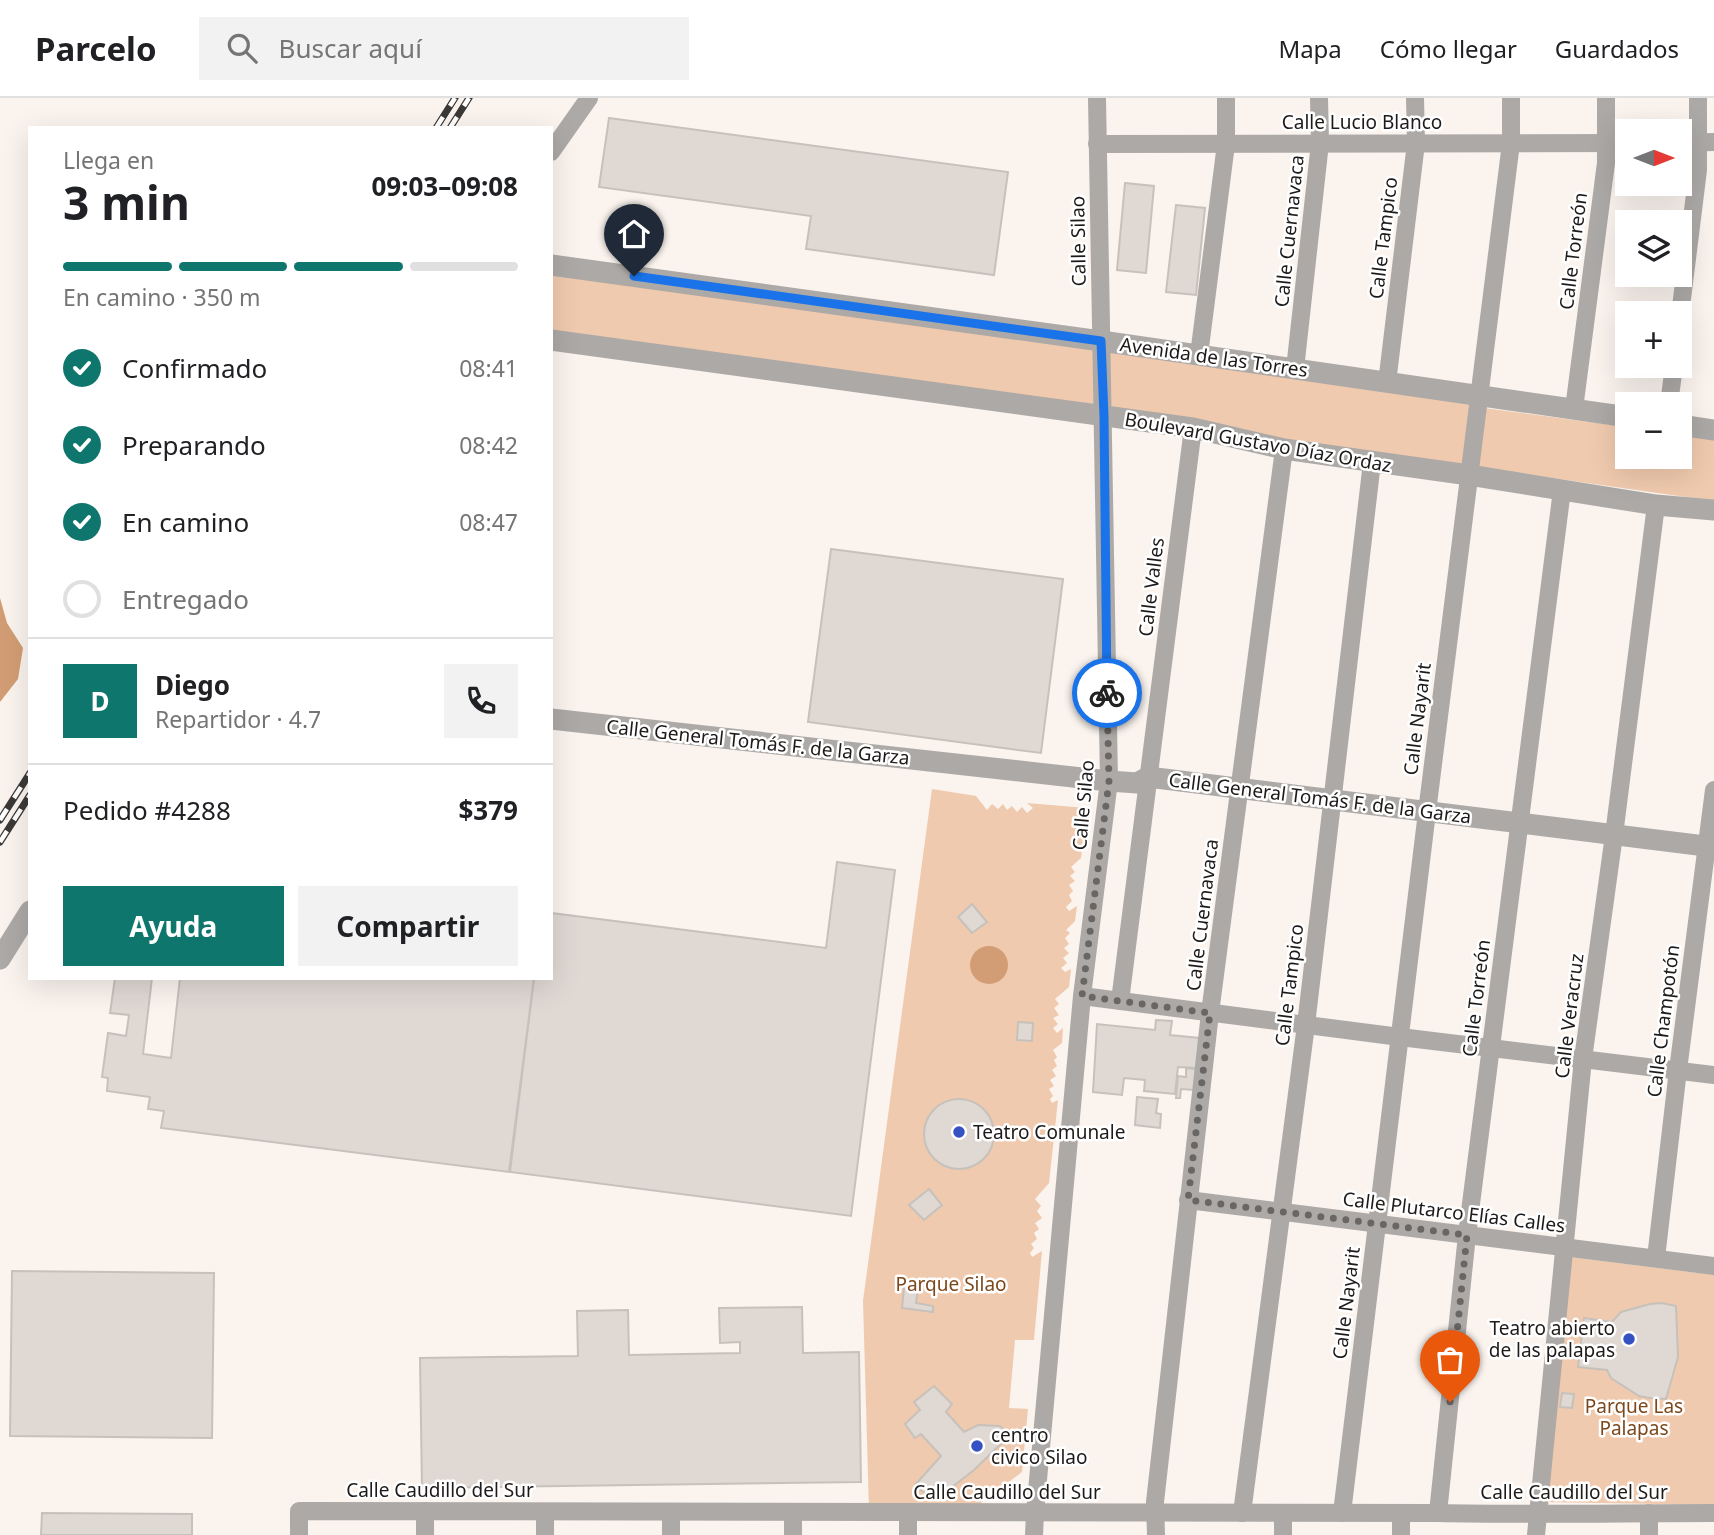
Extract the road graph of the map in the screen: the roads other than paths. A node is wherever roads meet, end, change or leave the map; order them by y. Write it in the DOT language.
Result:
graph roads {
  1 [pos="589,98"];
  2 [pos="1097,98"];
  3 [pos="1226,98"];
  4 [pos="1319,98"];
  5 [pos="1415,98"];
  6 [pos="1511,98"];
  7 [pos="1606,98"];
  8 [pos="1698,98"];
  9 [pos="1416,143"];
  10 [pos="1511,143"];
  11 [pos="1606,143"];
  12 [pos="1615,143"];
  13 [pos="1697,143"];
  14 [pos="1097,144"];
  15 [pos="1226,144"];
  16 [pos="1320,144"];
  17 [pos="553,149"];
  18 [pos="553,265"];
  19 [pos="1682,301"];
  20 [pos="553,341"];
  21 [pos="1101,341"];
  22 [pos="1199,355"];
  23 [pos="1295,369"];
  24 [pos="1387,383"];
  25 [pos="1480,397"];
  26 [pos="1574,409"];
  27 [pos="1615,415"];
  28 [pos="1104,416"];
  29 [pos="1692,427"];
  30 [pos="1193,428"];
  31 [pos="1714,430"];
  32 [pos="1284,449"];
  33 [pos="1372,462"];
  34 [pos="1469,475"];
  35 [pos="1562,490"];
  36 [pos="1656,505"];
  37 [pos="1714,510"];
  38 [pos="553,719"];
  39 [pos="1148,777"];
  40 [pos="1109,781"];
  41 [pos="1240,789"];
  42 [pos="1714,790"];
  43 [pos="1333,800"];
  44 [pos="1427,812"];
  45 [pos="1520,823"];
  46 [pos="1614,835"];
  47 [pos="1710,847"];
  48 [pos="28,914"];
  49 [pos="0,959"];
  50 [pos="1082,996"];
  51 [pos="1120,1001"];
  52 [pos="1210,1013"];
  53 [pos="1306,1025"];
  54 [pos="1400,1037"];
  55 [pos="1490,1048"];
  56 [pos="1584,1059"];
  57 [pos="1678,1070"];
  58 [pos="1714,1074"];
  59 [pos="1188,1200"];
  60 [pos="1281,1212"];
  61 [pos="1377,1223"];
  62 [pos="1467,1235"];
  63 [pos="1564,1247"];
  64 [pos="1656,1258"];
  65 [pos="1714,1266"];
  66 [pos="425,1511"];
  67 [pos="545,1512"];
  68 [pos="671,1512"];
  69 [pos="793,1512"];
  70 [pos="908,1513"];
  71 [pos="1035,1513"];
  72 [pos="1156,1513"];
  73 [pos="1242,1513"];
  74 [pos="1283,1513"];
  75 [pos="1342,1513"];
  76 [pos="1402,1513"];
  77 [pos="1437,1513"];
  78 [pos="1649,1513"];
  79 [pos="1714,1513"];
  80 [pos="1537,1515"];
  81 [pos="299,1535"];
  82 [pos="425,1535"];
  83 [pos="545,1535"];
  84 [pos="671,1535"];
  85 [pos="793,1535"];
  86 [pos="908,1535"];
  87 [pos="1034,1535"];
  88 [pos="1156,1535"];
  89 [pos="1283,1535"];
  90 [pos="1401,1535"];
  91 [pos="1536,1535"];
  92 [pos="1649,1535"];
  1 -- 17 [label="street"];
  2 -- 14 [label="street, Calle Silao"];
  3 -- 15 [label="street"];
  4 -- 16 [label="street, Calle Cuernavaca"];
  5 -- 9 [label="street, Calle Tampico"];
  6 -- 10 [label="street, Calle Nayarit"];
  7 -- 11 [label="street, Calle Torreón"];
  8 -- 13 [label="street"];
  9 -- 10 [label="street, Calle Lucio Blanco"];
  9 -- 16 [label="street, Calle Lucio Blanco"];
  9 -- 24 [label="street, Calle Tampico"];
  10 -- 11 [label="street, Calle Lucio Blanco"];
  10 -- 25 [label="street, Calle Nayarit"];
  11 -- 12 [label="street, Calle Lucio Blanco"];
  11 -- 26 [label="street, Calle Torreón"];
  13 -- 19 [label="street"];
  14 -- 15 [label="street, Calle Lucio Blanco"];
  14 -- 21 [label="street, Calle Silao"];
  15 -- 16 [label="street, Calle Lucio Blanco"];
  15 -- 22 [label="street"];
  16 -- 23 [label="street, Calle Cuernavaca"];
  18 -- 21 [label="street, Avenida de las Torres"];
  20 -- 28 [label="street, Boulevard Gustavo Díaz Ordaz"];
  21 -- 22 [label="street, Avenida de las Torres"];
  21 -- 28 [label="street, Calle Silao"];
  22 -- 23 [label="street, Avenida de las Torres"];
  23 -- 24 [label="street, Avenida de las Torres"];
  24 -- 25 [label="street, Avenida de las Torres"];
  25 -- 26 [label="street, Avenida de las Torres"];
  25 -- 34 [label="street, Calle Nayarit"];
  26 -- 27 [label="street, Avenida de las Torres"];
  28 -- 30 [label="street, Boulevard Gustavo Díaz Ordaz"];
  28 -- 40 [label="street, Calle Silao"];
  29 -- 31 [label="street"];
  30 -- 32 [label="street, Boulevard Gustavo Díaz Ordaz"];
  30 -- 39 [label="street, Calle Valles"];
  32 -- 33 [label="street, Boulevard Gustavo Díaz Ordaz"];
  32 -- 41 [label="street, Calle Cuernavaca"];
  33 -- 34 [label="street, Boulevard Gustavo Díaz Ordaz"];
  33 -- 43 [label="street, Calle Tampico"];
  34 -- 35 [label="street, Boulevard Gustavo Díaz Ordaz"];
  34 -- 44 [label="street, Calle Nayarit"];
  35 -- 36 [label="street, Boulevard Gustavo Díaz Ordaz"];
  35 -- 45 [label="street, Calle Torreón"];
  36 -- 37 [label="street, Boulevard Gustavo Díaz Ordaz"];
  36 -- 46 [label="street, Calle Veracruz"];
  38 -- 40 [label="street, Calle General Tomás F. de la Garza"];
  39 -- 40 [label="street, Calle General Tomás F. de la Garza"];
  39 -- 41 [label="street, Calle General Tomás F. de la Garza"];
  39 -- 51 [label="street, Calle Valles"];
  40 -- 50 [label="street, Calle Silao"];
  41 -- 43 [label="street, Calle General Tomás F. de la Garza"];
  41 -- 52 [label="street, Calle Cuernavaca"];
  42 -- 47 [label="street, Calle Champotón"];
  43 -- 44 [label="street, Calle General Tomás F. de la Garza"];
  43 -- 53 [label="street, Calle Tampico"];
  44 -- 45 [label="street, Calle General Tomás F. de la Garza"];
  44 -- 54 [label="street, Calle Nayarit"];
  45 -- 46 [label="street, Calle General Tomás F. de la Garza"];
  45 -- 55 [label="street, Calle Torreón"];
  46 -- 47 [label="street, Calle General Tomás F. de la Garza"];
  46 -- 56 [label="street, Calle Veracruz"];
  47 -- 57 [label="street, Calle Champotón"];
  48 -- 49 [label="street"];
  50 -- 51 [label="street"];
  50 -- 71 [label="street, Calle Silao"];
  51 -- 52 [label="street"];
  52 -- 53 [label="street"];
  52 -- 59 [label="street, Calle Cuernavaca"];
  53 -- 54 [label="street"];
  53 -- 60 [label="street, Calle Tampico"];
  54 -- 55 [label="street"];
  54 -- 61 [label="street, Calle Nayarit"];
  55 -- 56 [label="street"];
  55 -- 62 [label="street, Calle Torreón"];
  56 -- 57 [label="street"];
  56 -- 63 [label="street, Calle Veracruz"];
  57 -- 58 [label="street"];
  57 -- 64 [label="street, Calle Champotón"];
  59 -- 60 [label="street, Calle Plutarco Elías Calles"];
  59 -- 72 [label="street, Calle Cuernavaca"];
  60 -- 61 [label="street, Calle Plutarco Elías Calles"];
  60 -- 73 [label="street, Calle Tampico"];
  61 -- 62 [label="street, Calle Plutarco Elías Calles"];
  61 -- 75 [label="street, Calle Nayarit"];
  62 -- 63 [label="street, Calle Plutarco Elías Calles"];
  62 -- 77 [label="street, Calle Torreón"];
  63 -- 64 [label="street, Calle Plutarco Elías Calles"];
  63 -- 80 [label="street, Calle Veracruz"];
  64 -- 65 [label="street, Calle Plutarco Elías Calles"];
  66 -- 67 [label="street, Calle Caudillo del Sur"];
  66 -- 81 [label="street, Calle Caudillo del Sur"];
  66 -- 82 [label="street"];
  67 -- 68 [label="street, Calle Caudillo del Sur"];
  67 -- 83 [label="street"];
  68 -- 69 [label="street, Calle Caudillo del Sur"];
  68 -- 84 [label="street"];
  69 -- 70 [label="street, Calle Caudillo del Sur"];
  69 -- 85 [label="street"];
  70 -- 71 [label="street, Calle Caudillo del Sur"];
  70 -- 86 [label="street"];
  71 -- 72 [label="street, Calle Caudillo del Sur"];
  71 -- 87 [label="street, Calle Silao"];
  72 -- 73 [label="street, Calle Caudillo del Sur"];
  72 -- 88 [label="street"];
  73 -- 74 [label="street, Calle Caudillo del Sur"];
  74 -- 75 [label="street, Calle Caudillo del Sur"];
  74 -- 89 [label="street"];
  75 -- 76 [label="street, Calle Caudillo del Sur"];
  76 -- 77 [label="street, Calle Caudillo del Sur"];
  76 -- 90 [label="street"];
  77 -- 80 [label="street, Calle Caudillo del Sur"];
  78 -- 79 [label="street, Calle Caudillo del Sur"];
  78 -- 80 [label="street, Calle Caudillo del Sur"];
  78 -- 92 [label="street"];
  80 -- 91 [label="street, Calle Veracruz"];
}
